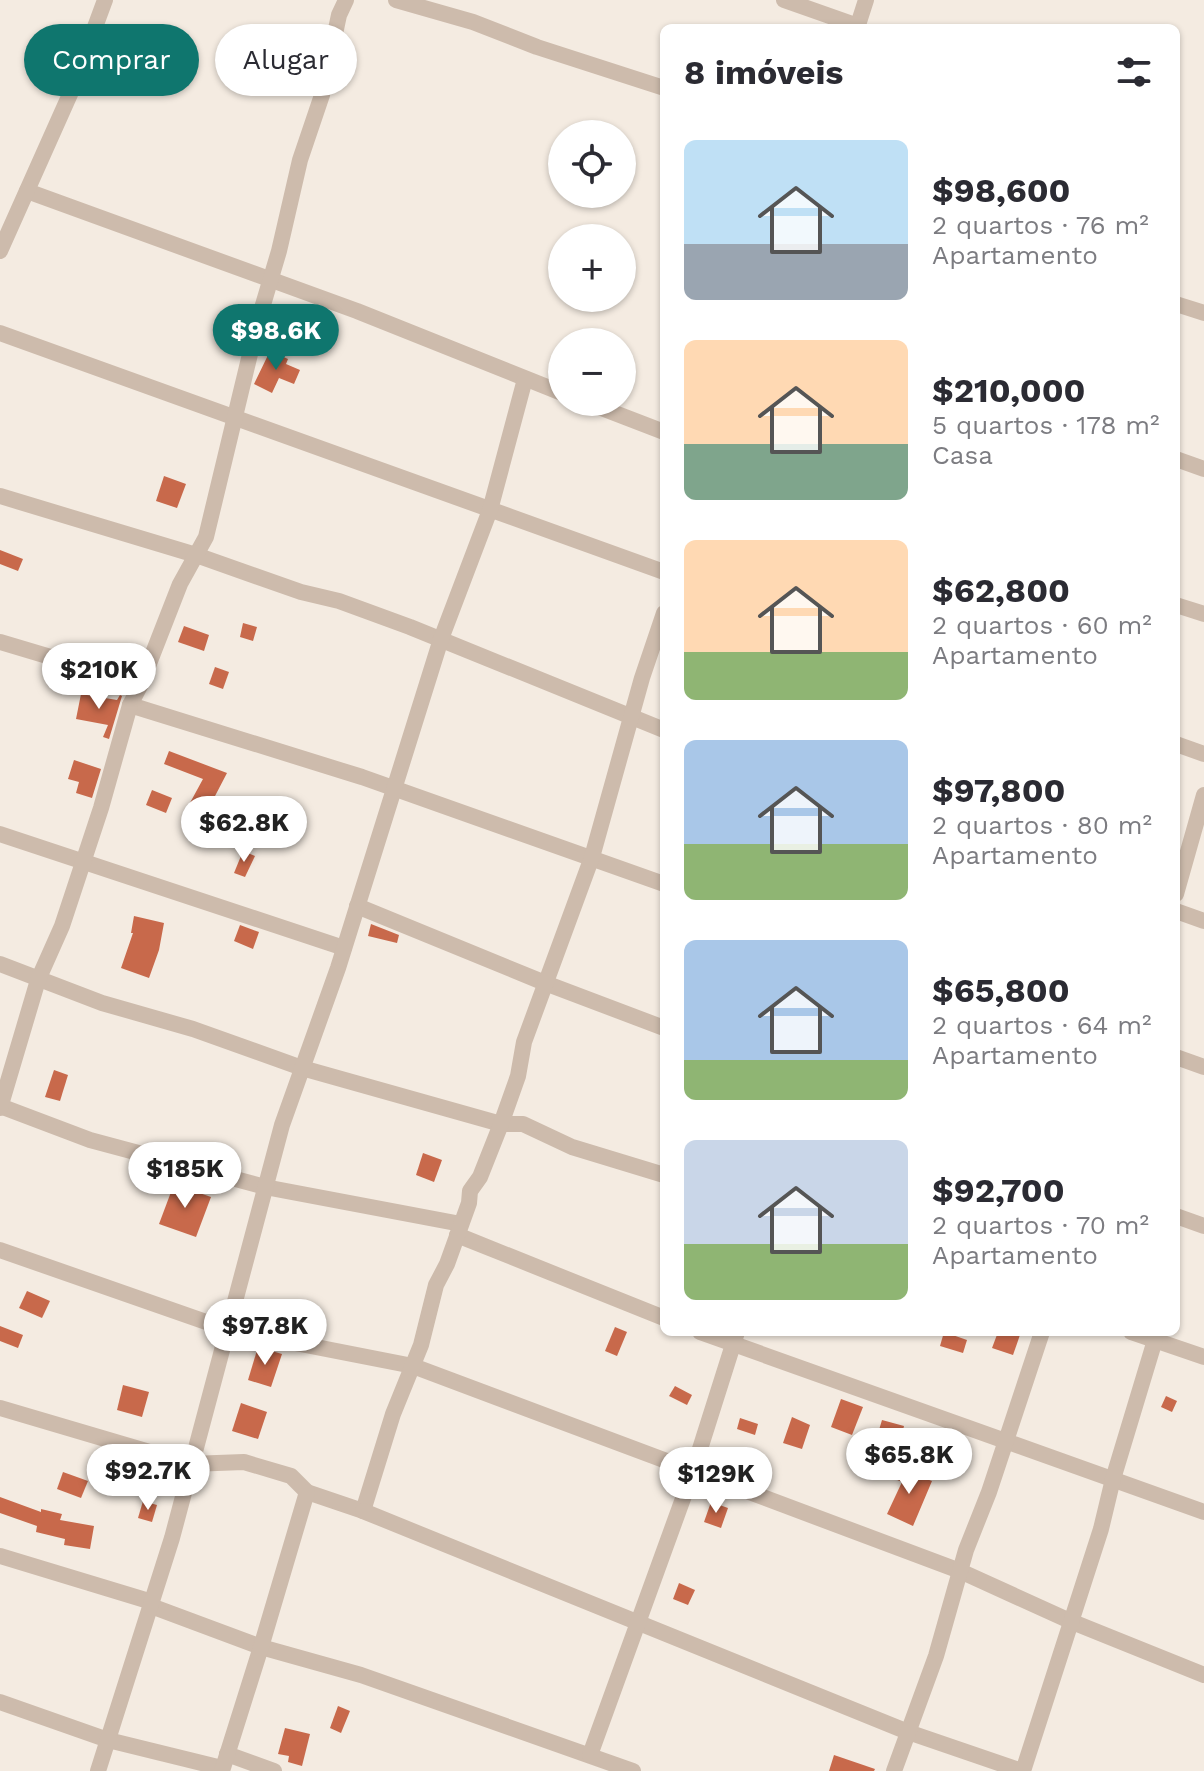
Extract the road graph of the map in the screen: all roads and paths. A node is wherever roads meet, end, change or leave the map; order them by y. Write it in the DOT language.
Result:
graph roads {
  1 [pos="105,0"];
  2 [pos="346,0"];
  3 [pos="396,0"];
  4 [pos="784,0"];
  5 [pos="866,0"];
  6 [pos="850,24"];
  7 [pos="859,24"];
  8 [pos="660,87"];
  9 [pos="27,191"];
  10 [pos="0,251"];
  11 [pos="270,279"];
  12 [pos="1180,305"];
  13 [pos="1204,313"];
  14 [pos="0,333"];
  15 [pos="525,379"];
  16 [pos="548,388"];
  17 [pos="622,416"];
  18 [pos="233,418"];
  19 [pos="660,430"];
  20 [pos="1180,460"];
  21 [pos="1204,469"];
  22 [pos="0,496"];
  23 [pos="490,510"];
  24 [pos="196,555"];
  25 [pos="660,571"];
  26 [pos="1180,606"];
  27 [pos="1204,614"];
  28 [pos="660,625"];
  29 [pos="441,639"];
  30 [pos="0,642"];
  31 [pos="141,684"];
  32 [pos="130,705"];
  33 [pos="633,718"];
  34 [pos="660,728"];
  35 [pos="1180,745"];
  36 [pos="1204,754"];
  37 [pos="394,788"];
  38 [pos="1204,795"];
  39 [pos="0,834"];
  40 [pos="592,857"];
  41 [pos="83,861"];
  42 [pos="1180,880"];
  43 [pos="660,882"];
  44 [pos="357,906"];
  45 [pos="1180,912"];
  46 [pos="1204,921"];
  47 [pos="344,948"];
  48 [pos="0,964"];
  49 [pos="38,980"];
  50 [pos="545,983"];
  51 [pos="660,1026"];
  52 [pos="1180,1058"];
  53 [pos="1204,1067"];
  54 [pos="302,1068"];
  55 [pos="0,1106"];
  56 [pos="501,1124"];
  57 [pos="660,1174"];
  58 [pos="265,1187"];
  59 [pos="1180,1217"];
  60 [pos="1204,1226"];
  61 [pos="459,1230"];
  62 [pos="0,1250"];
  63 [pos="660,1316"];
  64 [pos="229,1330"];
  65 [pos="1041,1336"];
  66 [pos="1143,1336"];
  67 [pos="735,1338"];
  68 [pos="1155,1340"];
  69 [pos="1204,1357"];
  70 [pos="413,1366"];
  71 [pos="0,1408"];
  72 [pos="1006,1441"];
  73 [pos="190,1464"];
  74 [pos="693,1471"];
  75 [pos="1113,1479"];
  76 [pos="307,1492"];
  77 [pos="363,1511"];
  78 [pos="1204,1512"];
  79 [pos="0,1556"];
  80 [pos="960,1571"];
  81 [pos="152,1604"];
  82 [pos="1070,1621"];
  83 [pos="637,1622"];
  84 [pos="261,1647"];
  85 [pos="1204,1675"];
  86 [pos="0,1702"];
  87 [pos="908,1732"];
  88 [pos="108,1740"];
  89 [pos="590,1755"];
  90 [pos="224,1765"];
  91 [pos="98,1771"];
  92 [pos="274,1771"];
  93 [pos="633,1771"];
  94 [pos="894,1771"];
  95 [pos="1022,1771"];
  1 -- 9 [label="street"];
  2 -- 11 [label="street"];
  3 -- 8 [label="street"];
  4 -- 6 [label="street"];
  5 -- 7 [label="street"];
  9 -- 10 [label="street"];
  9 -- 11 [label="street"];
  11 -- 15 [label="street"];
  11 -- 18 [label="street"];
  12 -- 13 [label="street"];
  14 -- 18 [label="street"];
  15 -- 16 [label="street"];
  15 -- 23 [label="street"];
  17 -- 19 [label="street"];
  18 -- 23 [label="street"];
  18 -- 24 [label="street"];
  20 -- 21 [label="street"];
  22 -- 24 [label="street"];
  23 -- 25 [label="street"];
  23 -- 29 [label="street"];
  24 -- 29 [label="street"];
  24 -- 31 [label="street"];
  26 -- 27 [label="street"];
  28 -- 33 [label="street"];
  29 -- 33 [label="street"];
  29 -- 37 [label="street"];
  30 -- 31 [label="street"];
  31 -- 32 [label="street"];
  32 -- 37 [label="street"];
  32 -- 41 [label="street"];
  33 -- 34 [label="street"];
  33 -- 40 [label="street"];
  35 -- 36 [label="street"];
  37 -- 40 [label="street"];
  37 -- 44 [label="street"];
  38 -- 42 [label="street"];
  39 -- 41 [label="street"];
  40 -- 43 [label="street"];
  40 -- 50 [label="street"];
  41 -- 47 [label="street"];
  41 -- 49 [label="street"];
  44 -- 47 [label="street"];
  44 -- 50 [label="street"];
  45 -- 46 [label="street"];
  47 -- 54 [label="street"];
  48 -- 49 [label="street"];
  49 -- 54 [label="street"];
  49 -- 55 [label="street"];
  50 -- 51 [label="street"];
  50 -- 56 [label="street"];
  52 -- 53 [label="street"];
  54 -- 56 [label="street"];
  54 -- 58 [label="street"];
  55 -- 58 [label="street"];
  56 -- 57 [label="street"];
  56 -- 61 [label="street"];
  58 -- 61 [label="street"];
  58 -- 64 [label="street"];
  59 -- 60 [label="street"];
  61 -- 63 [label="street"];
  61 -- 70 [label="street"];
  62 -- 64 [label="street"];
  64 -- 70 [label="street"];
  64 -- 73 [label="street"];
  65 -- 72 [label="street"];
  66 -- 68 [label="street"];
  67 -- 72 [label="street"];
  67 -- 74 [label="street"];
  68 -- 69 [label="street"];
  68 -- 75 [label="street"];
  70 -- 74 [label="street"];
  70 -- 77 [label="street"];
  71 -- 73 [label="street"];
  72 -- 75 [label="street"];
  72 -- 80 [label="street"];
  73 -- 76 [label="street"];
  73 -- 81 [label="street"];
  74 -- 80 [label="street"];
  74 -- 83 [label="street"];
  75 -- 78 [label="street"];
  75 -- 82 [label="street"];
  76 -- 77 [label="street"];
  76 -- 84 [label="street"];
  77 -- 83 [label="street"];
  79 -- 81 [label="street"];
  80 -- 82 [label="street"];
  80 -- 87 [label="street"];
  81 -- 84 [label="street"];
  81 -- 88 [label="street"];
  82 -- 85 [label="street"];
  82 -- 95 [label="street"];
  83 -- 87 [label="street"];
  83 -- 89 [label="street"];
  84 -- 89 [label="street"];
  84 -- 90 [label="street"];
  86 -- 88 [label="street"];
  87 -- 94 [label="street"];
  87 -- 95 [label="street"];
  88 -- 90 [label="street"];
  88 -- 91 [label="street"];
  89 -- 93 [label="street"];
  90 -- 92 [label="street"];
}
